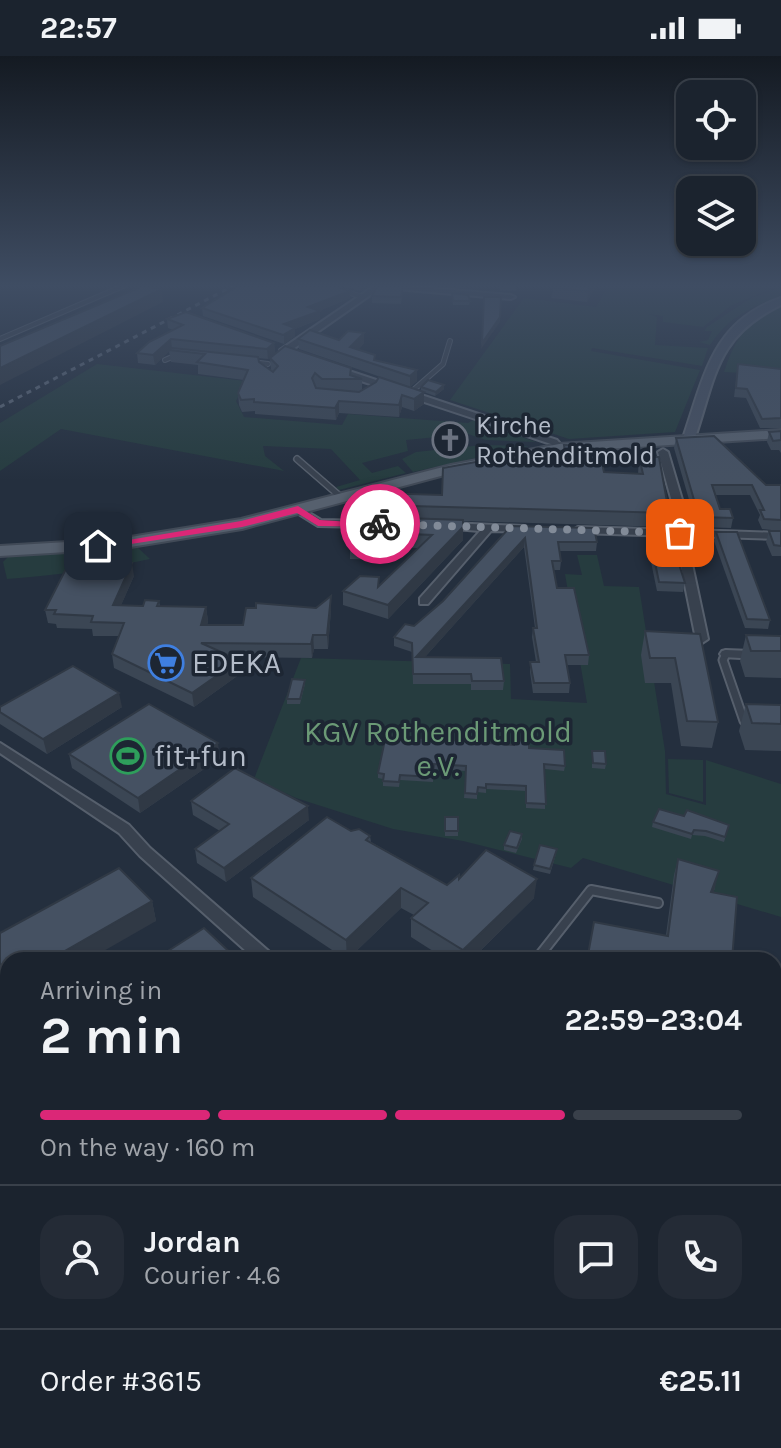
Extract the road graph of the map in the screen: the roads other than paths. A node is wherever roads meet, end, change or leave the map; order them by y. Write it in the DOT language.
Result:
graph roads {
  1 [pos="279,351"];
  2 [pos="449,351"];
  3 [pos="721,351"];
  4 [pos="283,352"];
  5 [pos="186,355"];
  6 [pos="296,357"];
  7 [pos="165,360"];
  8 [pos="241,361"];
  9 [pos="268,364"];
  10 [pos="323,365"];
  11 [pos="263,370"];
  12 [pos="363,378"];
  13 [pos="374,390"];
  14 [pos="410,394"];
  15 [pos="781,434"];
  16 [pos="689,438"];
  17 [pos="559,448"];
  18 [pos="663,452"];
  19 [pos="297,459"];
  20 [pos="342,498"];
  21 [pos="298,509"];
  22 [pos="377,524"];
  23 [pos="434,526"];
  24 [pos="488,528"];
  25 [pos="536,529"];
  26 [pos="567,530"];
  27 [pos="683,533"];
  28 [pos="781,536"];
  29 [pos="0,551"];
  30 [pos="424,601"];
  31 [pos="702,639"];
  32 [pos="726,654"];
  33 [pos="781,656"];
  34 [pos="744,721"];
  35 [pos="0,747"];
  36 [pos="658,903"];
  37 [pos="258,952"];
  38 [pos="542,952"];
  1 -- 4 [label="street"];
  2 -- 14 [label="lane"];
  3 -- 16 [label="main road"];
  4 -- 6 [label="street"];
  4 -- 9 [label="lane"];
  5 -- 7 [label="lane"];
  8 -- 9 [label="lane"];
  9 -- 11 [label="lane"];
  10 -- 12 [label="street"];
  12 -- 13 [label="lane"];
  12 -- 14 [label="street"];
  14 -- 17 [label="street"];
  15 -- 16 [label="main road"];
  16 -- 17 [label="main road"];
  17 -- 20 [label="main road"];
  18 -- 27 [label="street"];
  19 -- 20 [label="lane"];
  20 -- 21 [label="main road"];
  21 -- 22 [label="street"];
  21 -- 29 [label="main road"];
  23 -- 24 [label="street"];
  24 -- 25 [label="street"];
  24 -- 30 [label="street"];
  26 -- 27 [label="street"];
  27 -- 28 [label="street"];
  27 -- 31 [label="street"];
  32 -- 33 [label="street"];
  32 -- 34 [label="lane"];
  35 -- 37 [label="street"];
  36 -- 38 [label="lane"];
}
